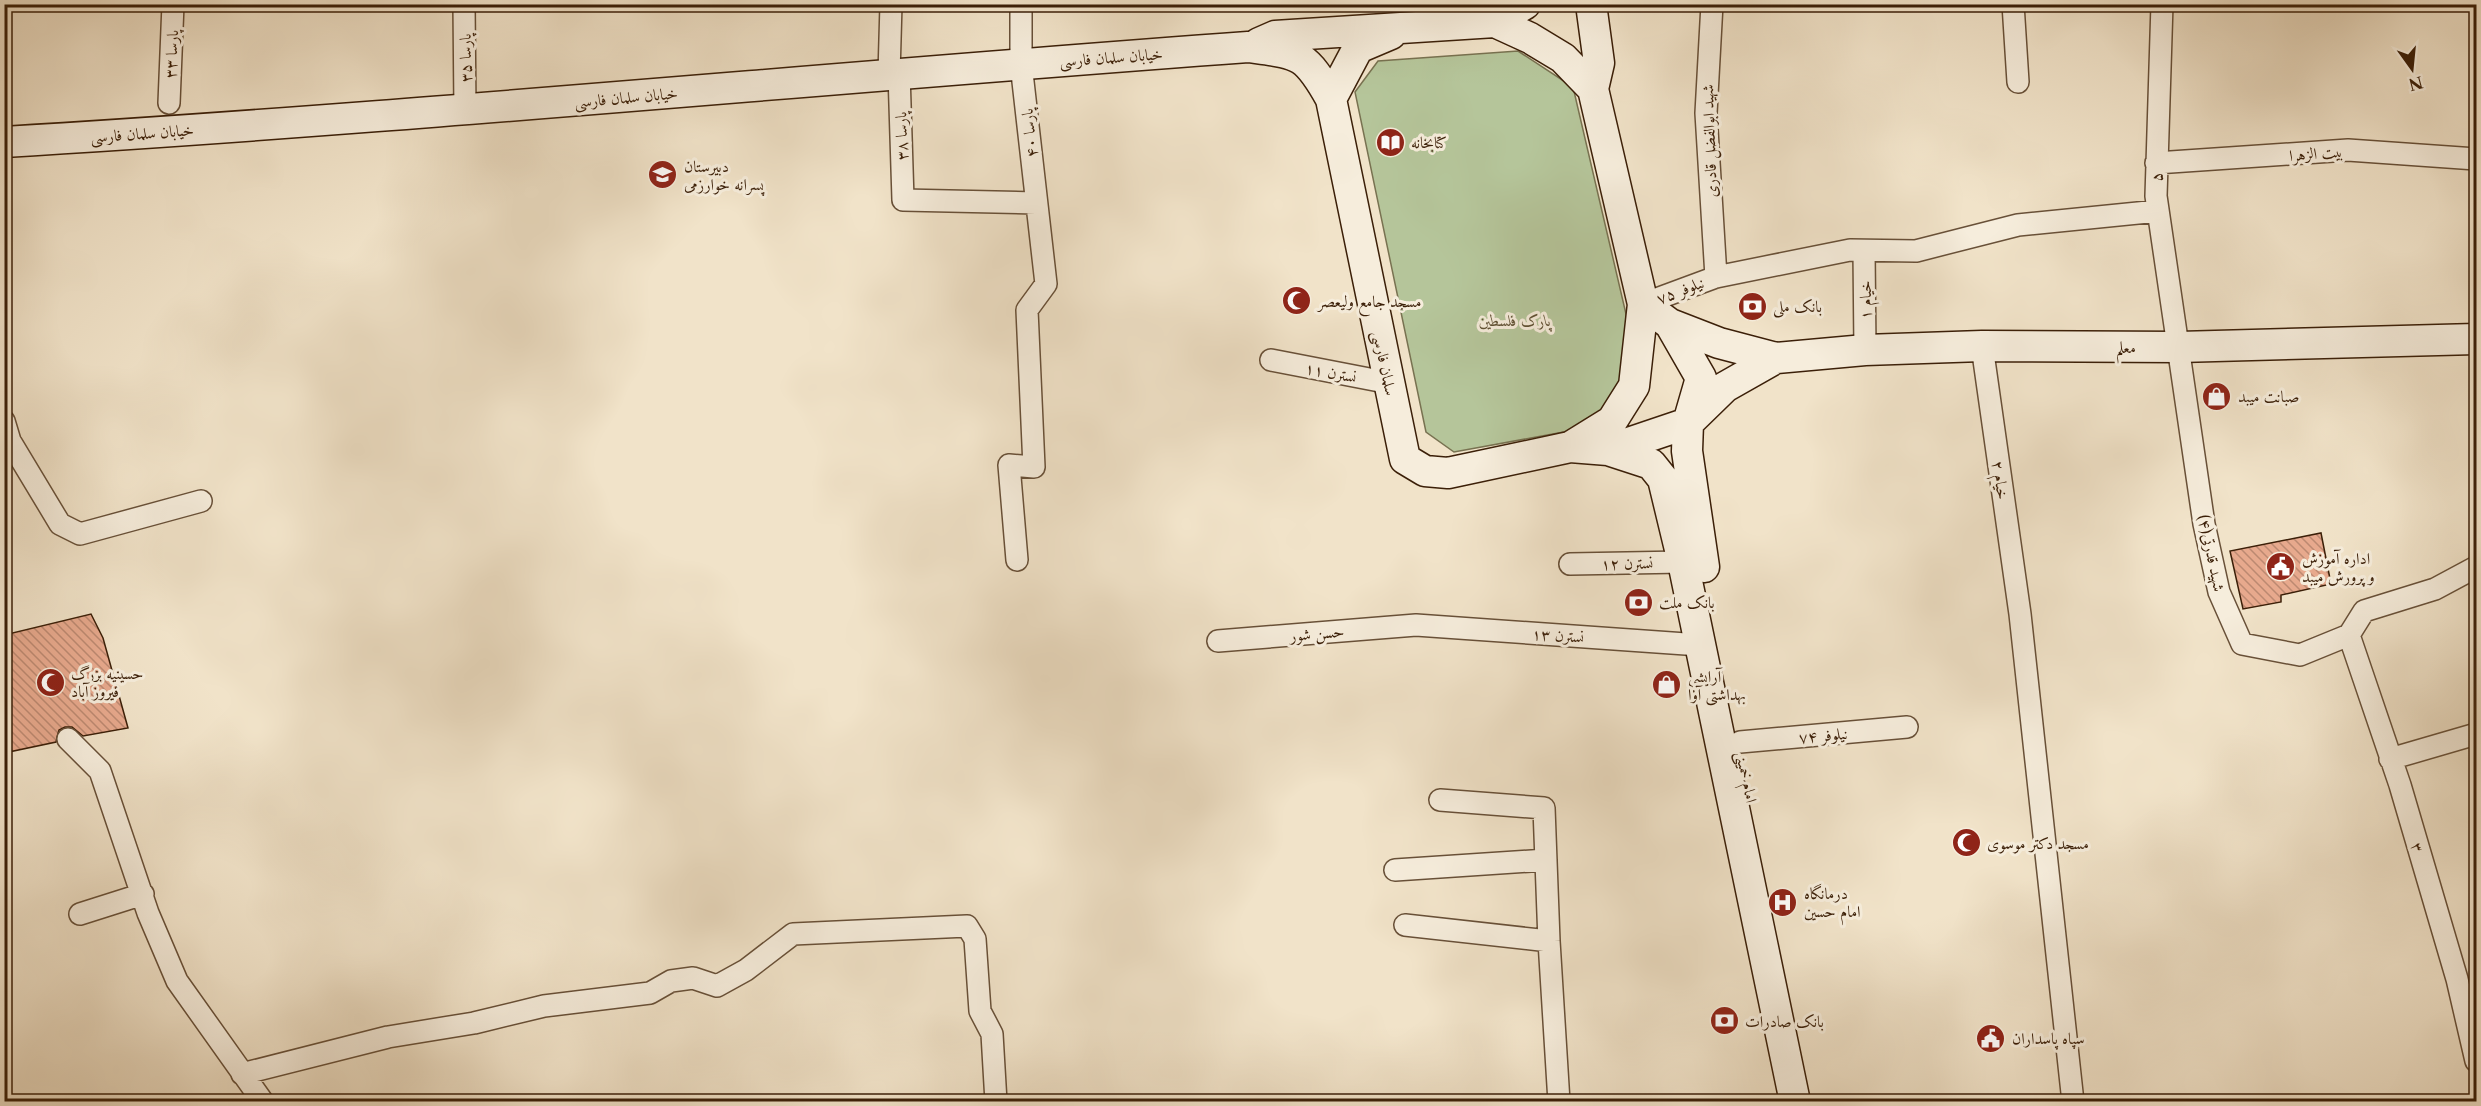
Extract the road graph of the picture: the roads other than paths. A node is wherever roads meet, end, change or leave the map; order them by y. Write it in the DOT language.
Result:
graph roads {
  1 [pos="173,4"];
  2 [pos="464,4"];
  3 [pos="891,4"];
  4 [pos="1021,4"];
  5 [pos="1525,4"];
  6 [pos="1712,4"];
  7 [pos="2013,4"];
  8 [pos="2162,4"];
  9 [pos="1593,17"];
  10 [pos="1494,22"];
  11 [pos="1406,27"];
  12 [pos="1248,47"];
  13 [pos="1022,63"];
  14 [pos="894,73"];
  15 [pos="2018,82"];
  16 [pos="1593,88"];
  17 [pos="1331,99"];
  18 [pos="169,103"];
  19 [pos="465,111"];
  20 [pos="4,142"];
  21 [pos="2476,159"];
  22 [pos="2156,163"];
  23 [pos="1036,203"];
  24 [pos="2158,211"];
  25 [pos="1864,250"];
  26 [pos="1716,277"];
  27 [pos="1643,304"];
  28 [pos="1670,324"];
  29 [pos="2476,339"];
  30 [pos="1982,346"];
  31 [pos="2179,347"];
  32 [pos="1865,350"];
  33 [pos="1776,358"];
  34 [pos="1271,360"];
  35 [pos="1390,383"];
  36 [pos="6,434"];
  37 [pos="1687,437"];
  38 [pos="1570,447"];
  39 [pos="1608,450"];
  40 [pos="201,501"];
  41 [pos="1017,560"];
  42 [pos="1683,562"];
  43 [pos="1570,564"];
  44 [pos="2476,567"];
  45 [pos="1416,625"];
  46 [pos="2349,635"];
  47 [pos="1218,641"];
  48 [pos="1700,645"];
  49 [pos="1907,727"];
  50 [pos="2476,735"];
  51 [pos="68,739"];
  52 [pos="1740,742"];
  53 [pos="2390,759"];
  54 [pos="1440,800"];
  55 [pos="1546,860"];
  56 [pos="1395,870"];
  57 [pos="143,894"];
  58 [pos="80,914"];
  59 [pos="1405,925"];
  60 [pos="1548,941"];
  61 [pos="2476,1061"];
  62 [pos="242,1074"];
  63 [pos="263,1101"];
  64 [pos="996,1101"];
  65 [pos="1559,1101"];
  66 [pos="1795,1101"];
  67 [pos="1813,1101"];
  68 [pos="2073,1101"];
  1 -- 18 [label="street, پارسا ۳۳"];
  2 -- 19 [label="street, پارسا ۳۵"];
  3 -- 14 [label="street, پارسا ۳۸"];
  4 -- 13 [label="street, پارسا ۴۰"];
  5 -- 10 [label="main road"];
  6 -- 26 [label="street, شهید ابوالفضل قادری"];
  7 -- 15 [label="street"];
  8 -- 22 [label="street, ۵"];
  9 -- 16 [label="main road"];
  10 -- 11 [label="main road"];
  10 -- 16 [label="main road"];
  11 -- 12 [label="main road"];
  11 -- 17 [label="main road"];
  12 -- 13 [label="main road, خیابان سلمان فارسی"];
  12 -- 17 [label="main road, سلمان فارسی"];
  13 -- 14 [label="main road, خیابان سلمان فارسی"];
  13 -- 23 [label="street, پارسا ۴۰"];
  14 -- 19 [label="main road, خیابان سلمان فارسی"];
  14 -- 23 [label="street, پارسا ۳۸"];
  16 -- 27 [label="main road"];
  17 -- 35 [label="main road, سلمان فارسی"];
  19 -- 20 [label="main road, خیابان سلمان فارسی"];
  21 -- 22 [label="street, بیت الزهرا"];
  22 -- 24 [label="street, ۵"];
  23 -- 41 [label="street, پارسا ۴۰"];
  24 -- 25 [label="street, نیلوفر ۷۵"];
  24 -- 31 [label="street, ۵"];
  25 -- 26 [label="street, نیلوفر ۷۵"];
  25 -- 32 [label="street, خیام ۱"];
  26 -- 27 [label="street, نیلوفر ۷۵"];
  27 -- 28 [label="main road"];
  27 -- 38 [label="main road"];
  28 -- 33 [label="main road"];
  28 -- 37 [label="main road"];
  29 -- 31 [label="main road, معلم"];
  30 -- 31 [label="main road, معلم"];
  30 -- 32 [label="main road, معلم"];
  30 -- 68 [label="street, خیام ۲"];
  31 -- 46 [label="street, شهید قدرتی(۴)"];
  32 -- 33 [label="main road, معلم"];
  33 -- 37 [label="main road"];
  34 -- 35 [label="street, نسترن ۱۱"];
  35 -- 38 [label="main road, سلمان فارسی"];
  36 -- 40 [label="street"];
  37 -- 39 [label="main road"];
  37 -- 52 [label="main road, امام خمینی"];
  38 -- 39 [label="main road"];
  39 -- 42 [label="main road, امام خمینی"];
  42 -- 43 [label="street, نسترن ۱۲"];
  42 -- 48 [label="main road, امام خمینی"];
  44 -- 46 [label="street"];
  45 -- 47 [label="street, حسن شور"];
  45 -- 48 [label="street, نسترن ۱۳"];
  46 -- 53 [label="street, ۳"];
  48 -- 66 [label="main road, امام خمینی"];
  49 -- 52 [label="street, نیلوفر ۷۴"];
  50 -- 53 [label="street"];
  51 -- 57 [label="street"];
  52 -- 67 [label="main road, امام خمینی"];
  53 -- 61 [label="street, ۳"];
  54 -- 55 [label="street"];
  55 -- 56 [label="street"];
  55 -- 60 [label="street"];
  57 -- 58 [label="street"];
  57 -- 62 [label="street"];
  59 -- 60 [label="street"];
  60 -- 65 [label="street"];
  62 -- 63 [label="street"];
  62 -- 64 [label="street"];
}
